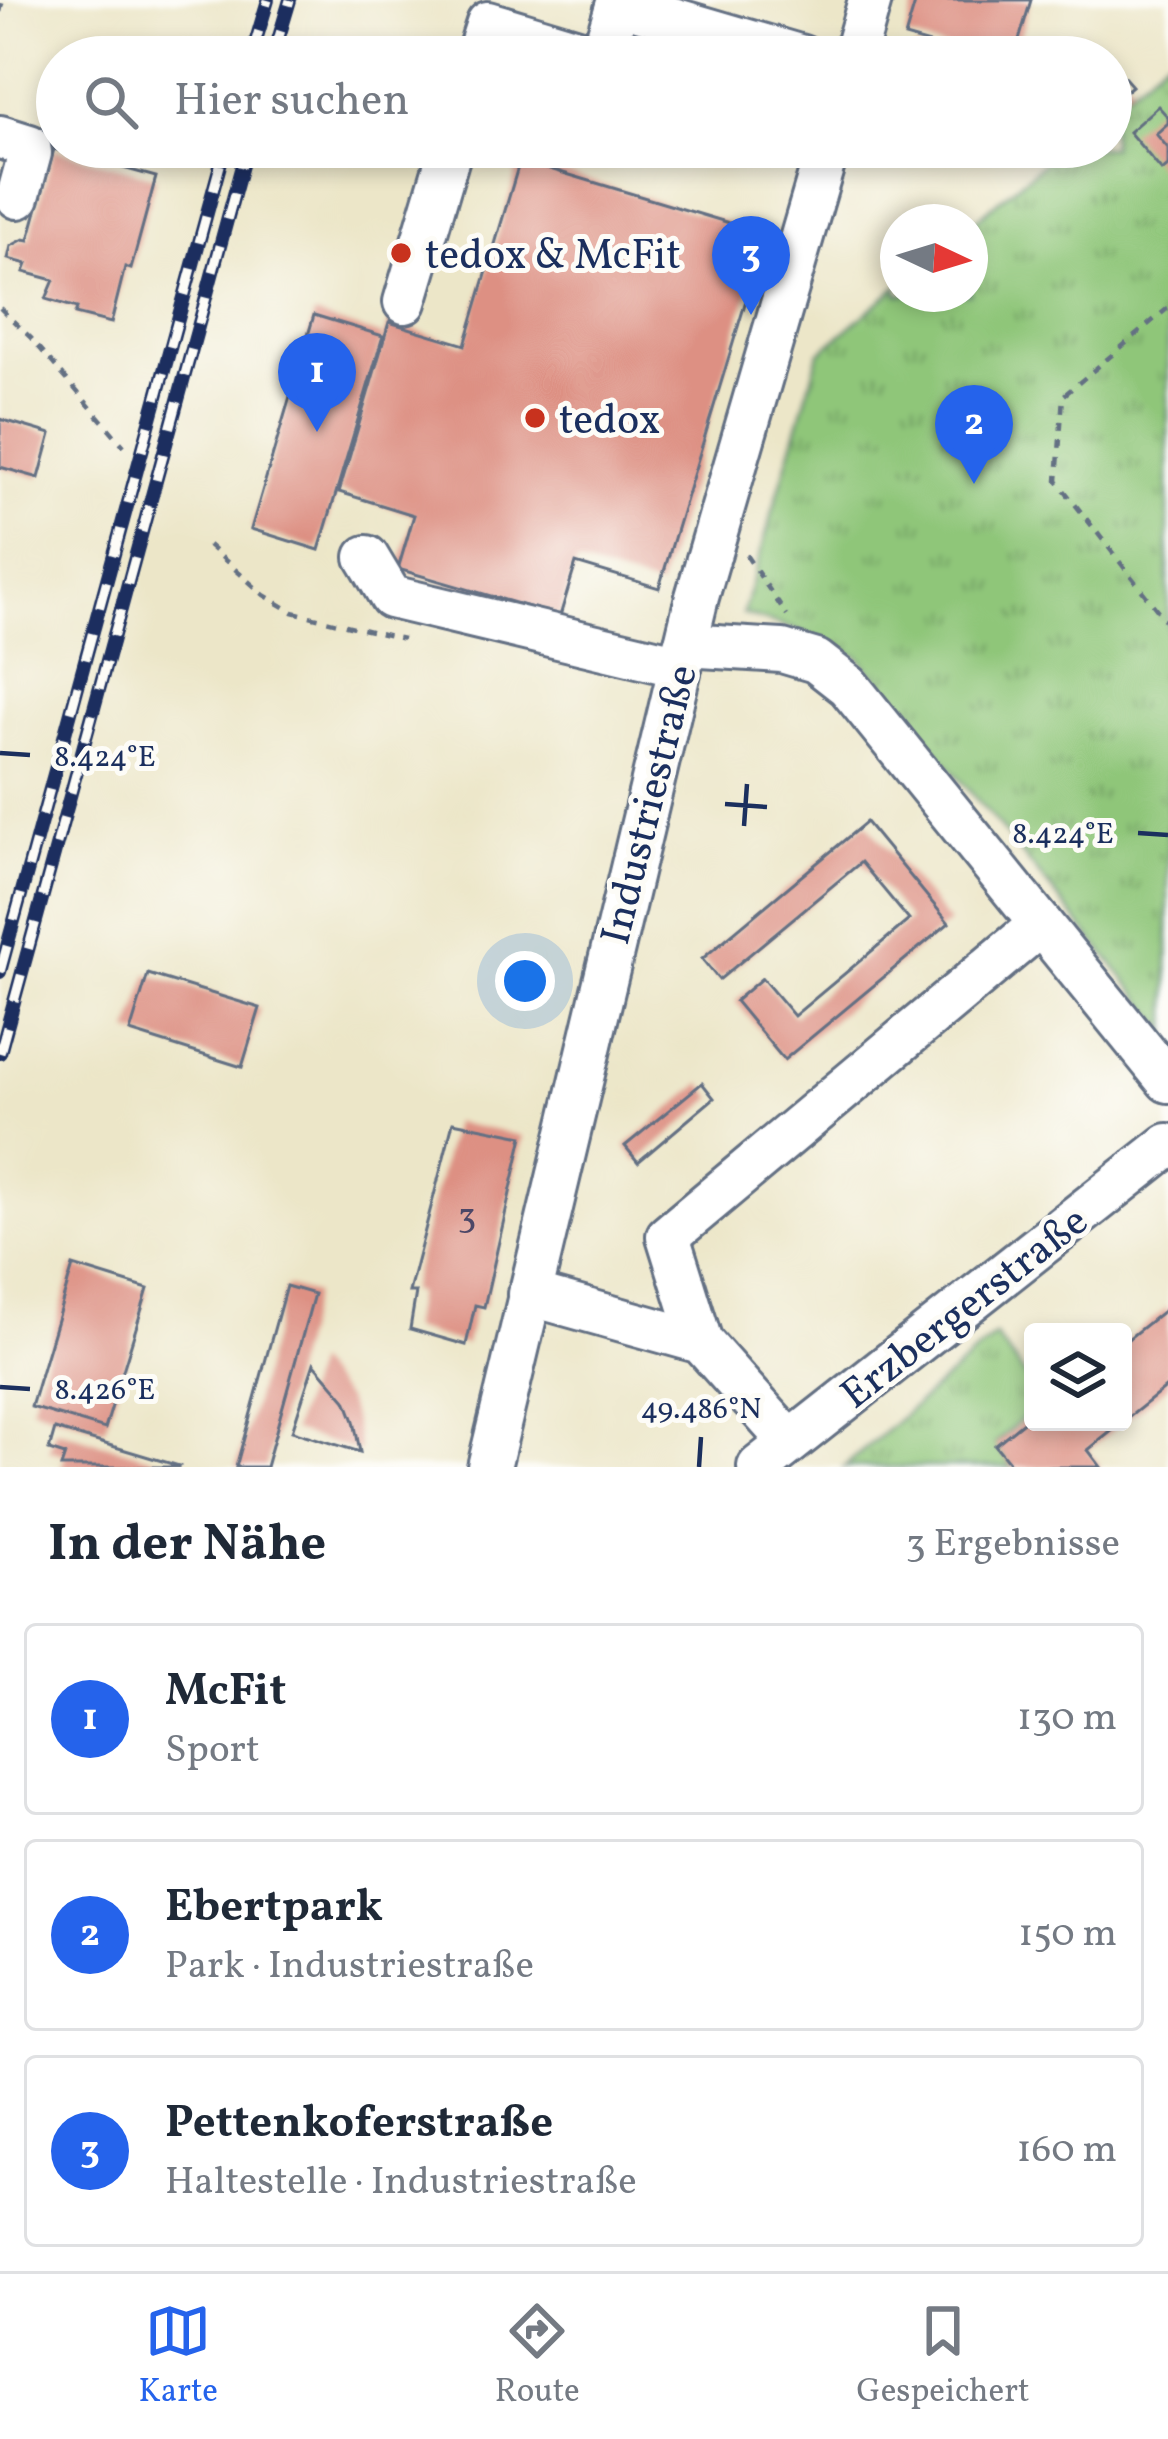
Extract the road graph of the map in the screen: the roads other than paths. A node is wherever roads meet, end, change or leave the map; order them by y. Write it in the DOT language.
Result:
graph roads {
  1 [pos="870,0"];
  2 [pos="484,36"];
  3 [pos="532,36"];
  4 [pos="608,36"];
  5 [pos="730,36"];
  6 [pos="860,36"];
  7 [pos="0,137"];
  8 [pos="445,168"];
  9 [pos="822,168"];
  10 [pos="18,197"];
  11 [pos="405,302"];
  12 [pos="367,556"];
  13 [pos="683,656"];
  14 [pos="1041,924"];
  15 [pos="1168,1081"];
  16 [pos="1168,1144"];
  17 [pos="529,1294"];
  18 [pos="701,1342"];
  19 [pos="774,1455"];
  20 [pos="489,1467"];
  1 -- 6 [label="street"];
  2 -- 3 [label="street"];
  4 -- 5 [label="street"];
  7 -- 10 [label="street"];
  8 -- 11 [label="street"];
  9 -- 13 [label="street, Industriestraße"];
  12 -- 13 [label="street"];
  13 -- 14 [label="street"];
  13 -- 17 [label="street, Industriestraße"];
  14 -- 15 [label="street"];
  14 -- 18 [label="street"];
  16 -- 19 [label="street, Erzbergerstraße"];
  17 -- 18 [label="street"];
  17 -- 20 [label="street, Industriestraße"];
  18 -- 19 [label="street"];
}
